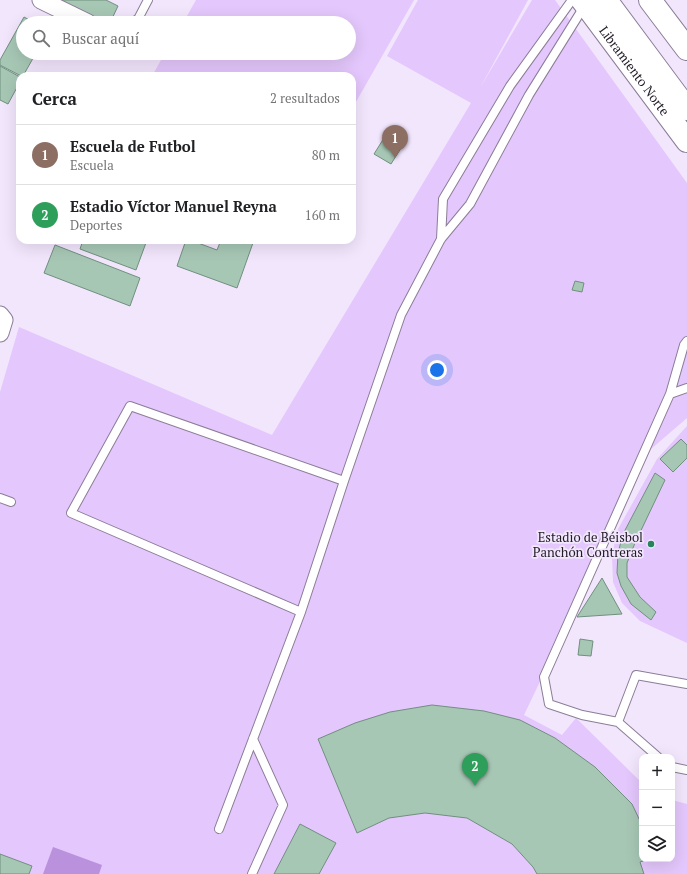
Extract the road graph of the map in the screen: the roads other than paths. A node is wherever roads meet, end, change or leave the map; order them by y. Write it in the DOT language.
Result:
graph roads {
  1 [pos="41,0"];
  2 [pos="148,0"];
  3 [pos="606,0"];
  4 [pos="580,2"];
  5 [pos="654,3"];
  6 [pos="74,16"];
  7 [pos="140,16"];
  8 [pos="687,49"];
  9 [pos="687,109"];
  10 [pos="687,141"];
  11 [pos="441,239"];
  12 [pos="0,315"];
  13 [pos="0,333"];
  14 [pos="687,341"];
  15 [pos="687,388"];
  16 [pos="670,394"];
  17 [pos="344,481"];
  18 [pos="0,498"];
  19 [pos="11,502"];
  20 [pos="301,612"];
  21 [pos="687,684"];
  22 [pos="618,722"];
  23 [pos="253,739"];
  24 [pos="655,754"];
  25 [pos="675,768"];
  26 [pos="687,770"];
  27 [pos="219,829"];
  28 [pos="252,874"];
  1 -- 6 [label="street"];
  2 -- 7 [label="lane"];
  3 -- 9 [label="main road, Libramiento Norte"];
  4 -- 10 [label="main road, Libramiento Norte"];
  4 -- 11 [label="lane"];
  4 -- 11 [label="lane"];
  5 -- 8 [label="main road"];
  11 -- 17 [label="lane"];
  12 -- 13 [label="street"];
  14 -- 16 [label="lane"];
  15 -- 16 [label="lane"];
  16 -- 22 [label="lane"];
  17 -- 20 [label="lane"];
  17 -- 20 [label="lane"];
  18 -- 19 [label="lane"];
  20 -- 23 [label="lane"];
  21 -- 22 [label="lane"];
  22 -- 24 [label="lane"];
  23 -- 27 [label="lane"];
  23 -- 28 [label="lane"];
  25 -- 26 [label="lane"];
}
